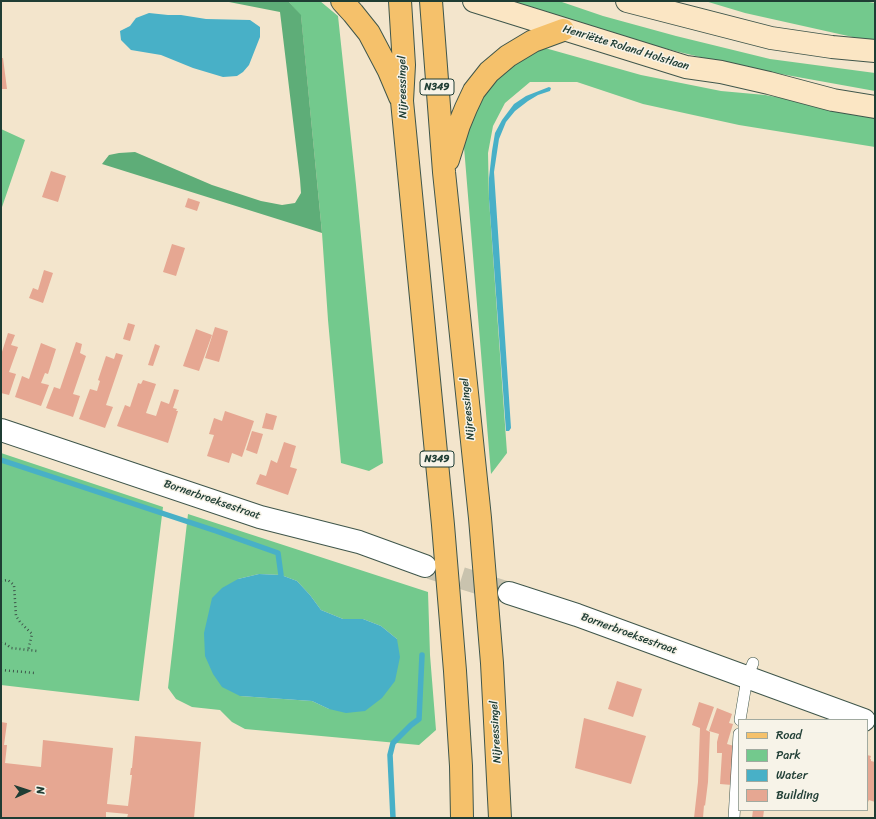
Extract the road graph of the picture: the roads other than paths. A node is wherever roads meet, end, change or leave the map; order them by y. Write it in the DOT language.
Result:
graph roads {
  1 [pos="342,1"];
  2 [pos="400,1"];
  3 [pos="431,1"];
  4 [pos="474,1"];
  5 [pos="627,1"];
  6 [pos="563,30"];
  7 [pos="875,51"];
  8 [pos="402,101"];
  9 [pos="875,107"];
  10 [pos="444,172"];
  11 [pos="1,430"];
  12 [pos="425,566"];
  13 [pos="509,593"];
  14 [pos="750,670"];
  15 [pos="740,719"];
  16 [pos="862,719"];
  17 [pos="738,751"];
  18 [pos="462,818"];
  19 [pos="500,818"];
  20 [pos="734,818"];
  1 -- 8 [label="main road, N349"];
  2 -- 8 [label="main road, Nijreessingel / N349"];
  3 -- 10 [label="main road, Nijreessingel / N349"];
  4 -- 6 [label="main road, Henriëtte Roland Holstlaan"];
  5 -- 7 [label="main road"];
  6 -- 9 [label="main road, Henriëtte Roland Holstlaan"];
  6 -- 10 [label="main road"];
  8 -- 18 [label="main road, Nijreessingel / N349"];
  10 -- 19 [label="main road, Nijreessingel / N349"];
  11 -- 12 [label="street, Bornerbroeksestraat"];
  13 -- 14 [label="street, Bornerbroeksestraat"];
  14 -- 15 [label="lane"];
  14 -- 16 [label="street, Bornerbroeksestraat"];
  17 -- 20 [label="lane"];
}
